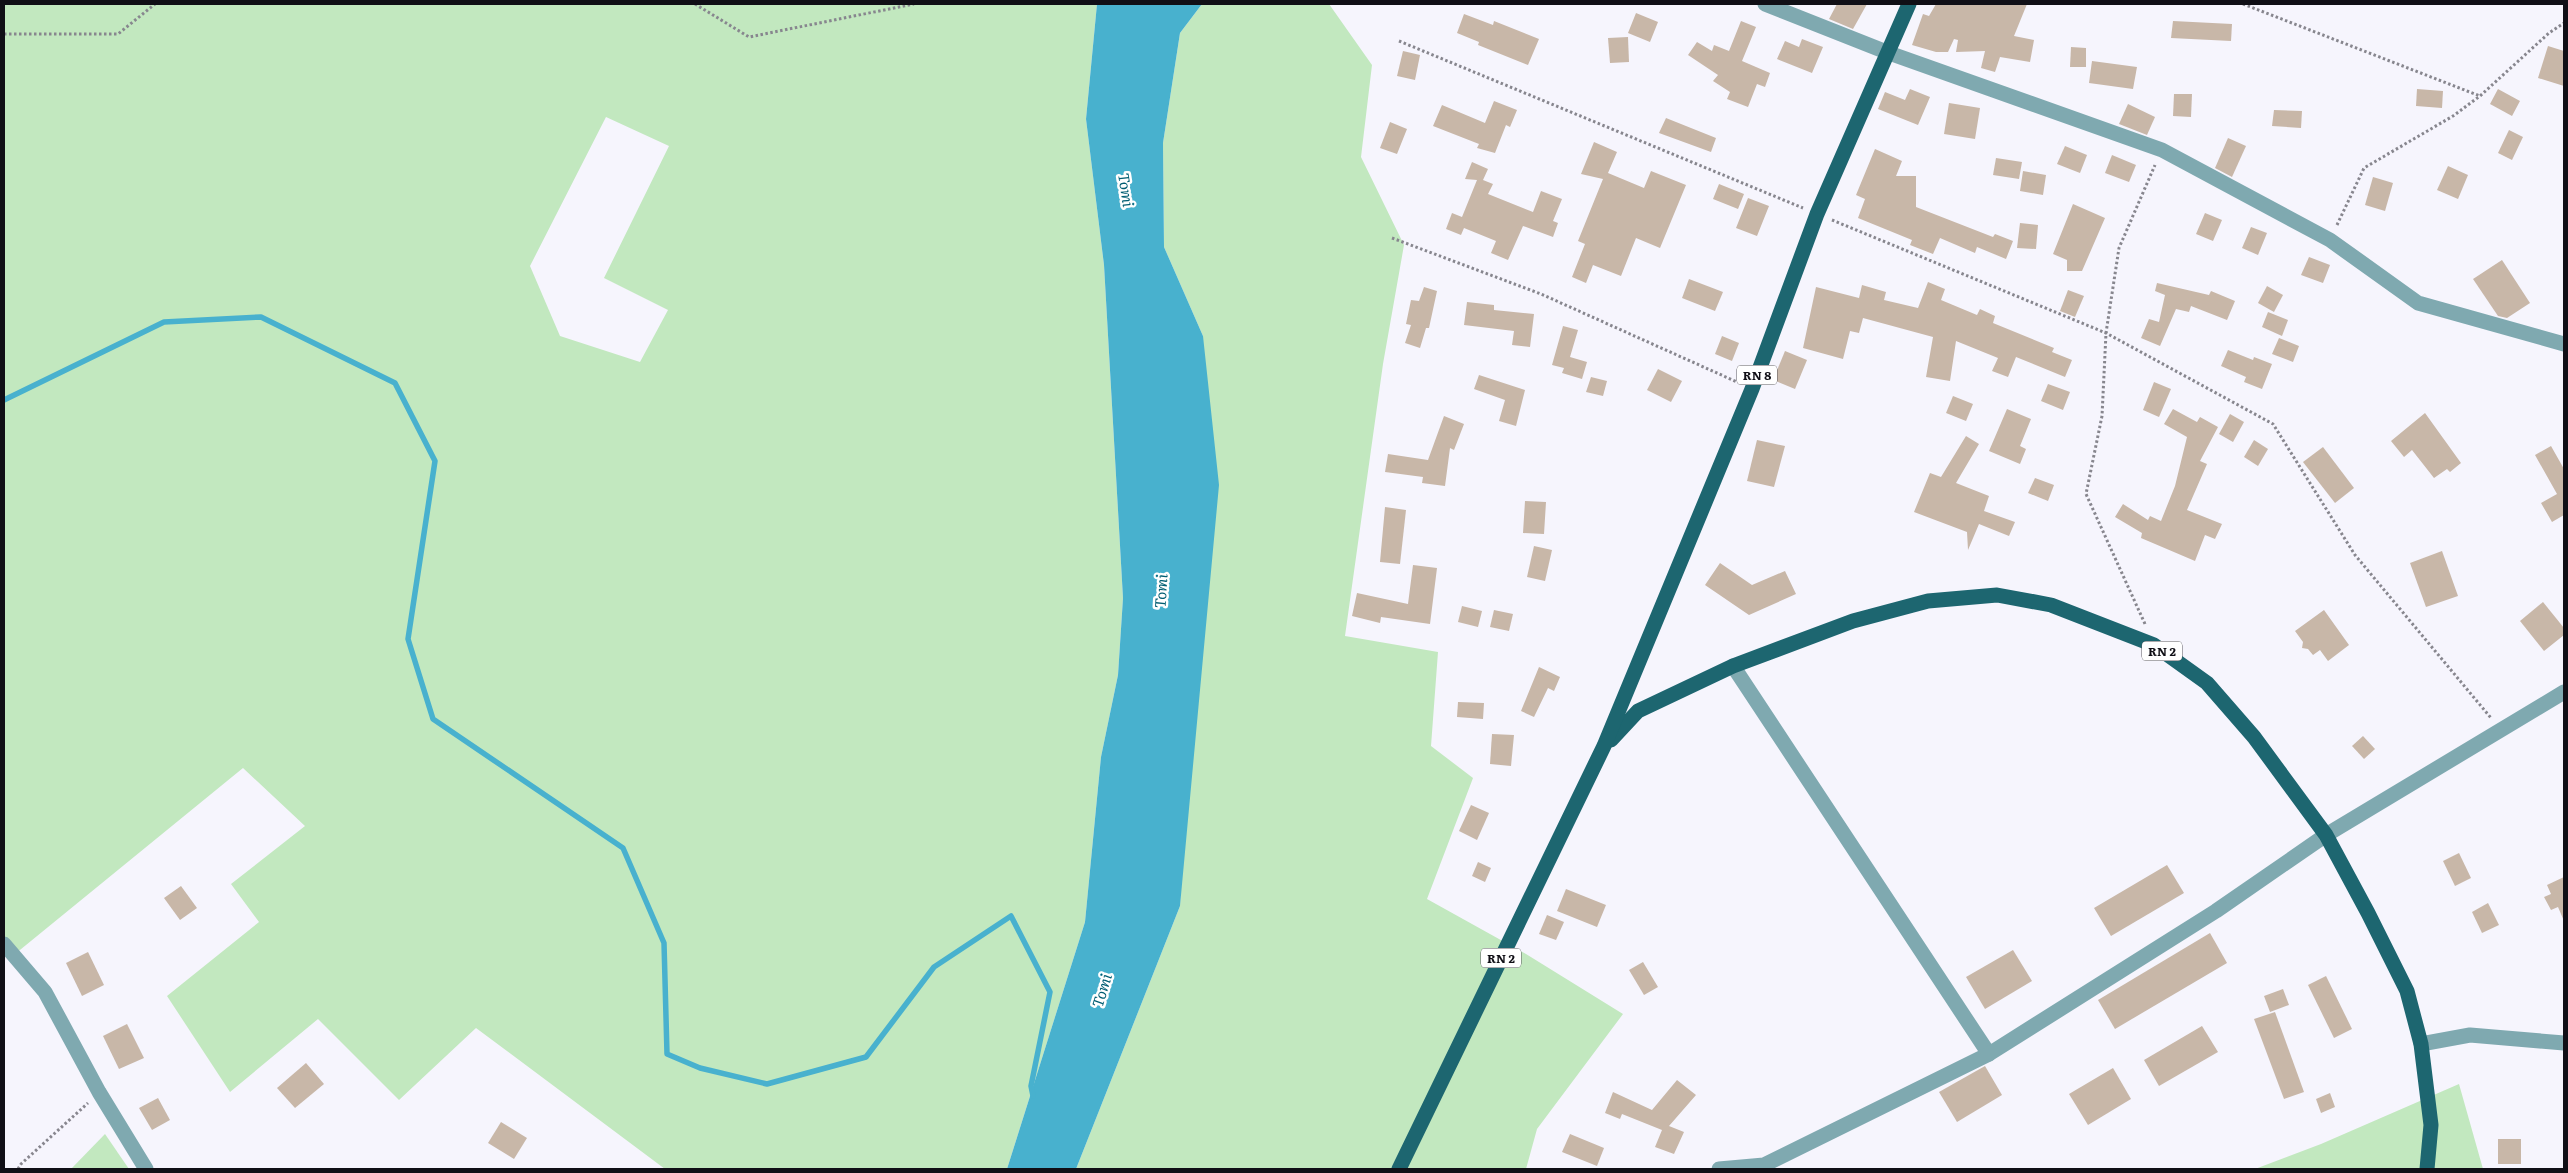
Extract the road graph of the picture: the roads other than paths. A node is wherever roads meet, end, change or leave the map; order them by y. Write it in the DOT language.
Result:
graph roads {
  1 [pos="1765,4"];
  2 [pos="1909,4"];
  3 [pos="1889,53"];
  4 [pos="2564,344"];
  5 [pos="1732,666"];
  6 [pos="2564,692"];
  7 [pos="1604,746"];
  8 [pos="2326,835"];
  9 [pos="4,944"];
  10 [pos="2564,1043"];
  11 [pos="2420,1044"];
  12 [pos="1989,1054"];
  13 [pos="146,1169"];
  14 [pos="1398,1169"];
  15 [pos="1719,1169"];
  16 [pos="2427,1169"];
  1 -- 3 [label="street"];
  2 -- 3 [label="main road, RN 8"];
  3 -- 4 [label="street"];
  3 -- 7 [label="main road, RN 8"];
  5 -- 7 [label="main road, RN 2"];
  5 -- 8 [label="main road, RN 2"];
  5 -- 12 [label="street"];
  6 -- 8 [label="street"];
  7 -- 14 [label="main road, RN 2"];
  8 -- 11 [label="main road, RN 2"];
  8 -- 12 [label="street"];
  9 -- 13 [label="street"];
  10 -- 11 [label="street"];
  11 -- 16 [label="main road, RN 2"];
  12 -- 15 [label="street"];
}
